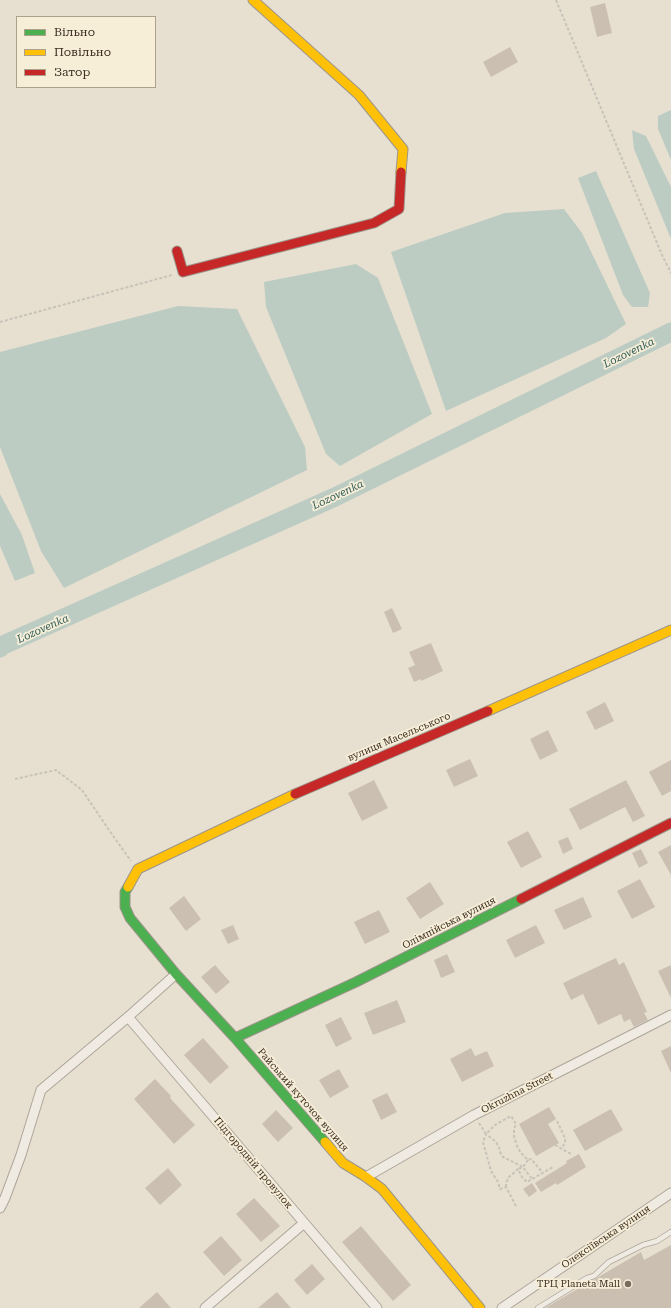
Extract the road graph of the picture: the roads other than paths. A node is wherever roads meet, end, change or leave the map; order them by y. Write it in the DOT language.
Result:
graph roads {
  1 [pos="253,0"];
  2 [pos="177,251"];
  3 [pos="671,630"];
  4 [pos="671,823"];
  5 [pos="138,870"];
  6 [pos="176,974"];
  7 [pos="671,1015"];
  8 [pos="128,1017"];
  9 [pos="235,1038"];
  10 [pos="366,1177"];
  11 [pos="671,1193"];
  12 [pos="0,1208"];
  13 [pos="304,1223"];
  14 [pos="671,1232"];
  15 [pos="205,1308"];
  16 [pos="377,1308"];
  17 [pos="480,1308"];
  18 [pos="502,1308"];
  19 [pos="538,1308"];
  1 -- 2 [label="street"];
  3 -- 5 [label="street, вулиця Масельського"];
  4 -- 9 [label="street, Олімпійська вулиця"];
  5 -- 6 [label="street, Райський куточок вулиця"];
  6 -- 8 [label="street"];
  6 -- 9 [label="street, Райський куточок вулиця"];
  7 -- 10 [label="street, Okruzhna Street"];
  8 -- 12 [label="street"];
  8 -- 13 [label="street, Підгородній провулок"];
  9 -- 10 [label="street, Райський куточок вулиця"];
  10 -- 17 [label="street, Райський куточок вулиця"];
  11 -- 18 [label="street, Олексіївська вулиця"];
  13 -- 15 [label="street"];
  13 -- 16 [label="street, Підгородній провулок"];
  14 -- 19 [label="lane"];
}
